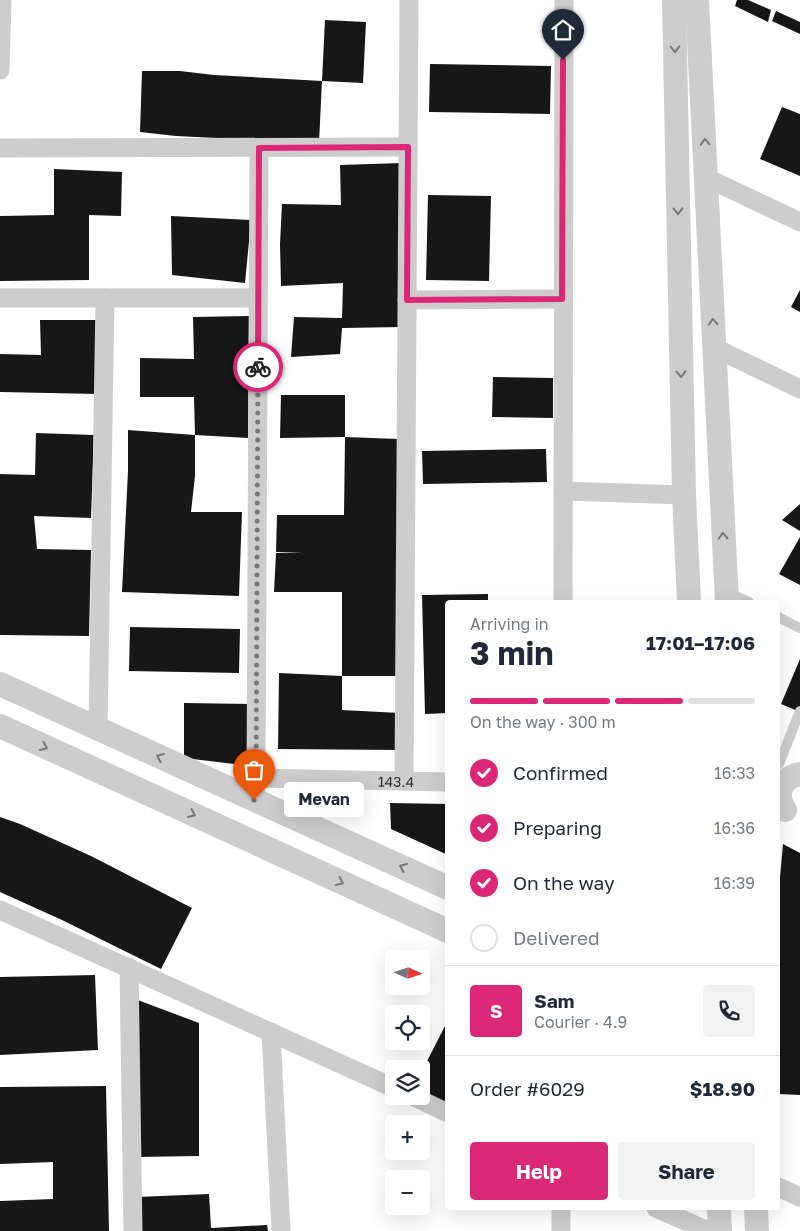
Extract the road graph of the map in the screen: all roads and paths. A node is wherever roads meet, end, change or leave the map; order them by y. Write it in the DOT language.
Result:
graph roads {
  1 [pos="2,0"];
  2 [pos="410,0"];
  3 [pos="564,0"];
  4 [pos="674,0"];
  5 [pos="697,0"];
  6 [pos="0,70"];
  7 [pos="408,147"];
  8 [pos="0,148"];
  9 [pos="259,148"];
  10 [pos="706,178"];
  11 [pos="800,222"];
  12 [pos="0,298"];
  13 [pos="105,298"];
  14 [pos="258,298"];
  15 [pos="562,299"];
  16 [pos="407,300"];
  17 [pos="715,348"];
  18 [pos="800,389"];
  19 [pos="563,492"];
  20 [pos="684,495"];
  21 [pos="688,578"];
  22 [pos="726,590"];
  23 [pos="563,600"];
  24 [pos="689,600"];
  25 [pos="745,600"];
  26 [pos="780,618"];
  27 [pos="800,628"];
  28 [pos="0,684"];
  29 [pos="38,702"];
  30 [pos="800,711"];
  31 [pos="98,729"];
  32 [pos="10,731"];
  33 [pos="789,769"];
  34 [pos="404,781"];
  35 [pos="445,782"];
  36 [pos="255,789"];
  37 [pos="780,793"];
  38 [pos="780,800"];
  39 [pos="787,812"];
  40 [pos="445,886"];
  41 [pos="0,910"];
  42 [pos="445,930"];
  43 [pos="129,967"];
  44 [pos="271,1032"];
  45 [pos="385,1084"];
  46 [pos="430,1104"];
  47 [pos="445,1111"];
  48 [pos="780,1187"];
  49 [pos="800,1197"];
  50 [pos="561,1210"];
  51 [pos="661,1210"];
  52 [pos="719,1210"];
  53 [pos="756,1210"];
  54 [pos="133,1231"];
  55 [pos="281,1231"];
  56 [pos="561,1231"];
  57 [pos="708,1231"];
  58 [pos="720,1231"];
  59 [pos="757,1231"];
  1 -- 6 [label="street"];
  2 -- 7 [label="street"];
  3 -- 15 [label="street"];
  4 -- 20 [label="street, one-way"];
  10 -- 5 [label="street, one-way"];
  7 -- 9 [label="street"];
  7 -- 16 [label="street"];
  8 -- 9 [label="street"];
  9 -- 14 [label="street"];
  10 -- 11 [label="street"];
  17 -- 10 [label="street, one-way"];
  12 -- 13 [label="street"];
  13 -- 14 [label="street"];
  13 -- 31 [label="street"];
  14 -- 36 [label="street"];
  15 -- 16 [label="street"];
  15 -- 19 [label="street"];
  16 -- 34 [label="street"];
  17 -- 18 [label="street"];
  22 -- 17 [label="street, one-way"];
  19 -- 20 [label="street"];
  19 -- 23 [label="street"];
  20 -- 21 [label="street"];
  21 -- 22 [label="street"];
  21 -- 24 [label="street"];
  22 -- 25 [label="lane"];
  26 -- 27 [label="lane"];
  28 -- 29 [label="street"];
  29 -- 31 [label="street"];
  29 -- 32 [label="street"];
  30 -- 33 [label="lane"];
  36 -- 31 [label="street, one-way"];
  32 -- 42 [label="street, one-way"];
  33 -- 37 [label="street"];
  34 -- 35 [label="street, 143.4"];
  34 -- 36 [label="street, 143.4"];
  40 -- 36 [label="street, one-way"];
  38 -- 39 [label="street"];
  41 -- 43 [label="street"];
  43 -- 44 [label="street"];
  43 -- 54 [label="street"];
  44 -- 45 [label="street"];
  44 -- 55 [label="street"];
  46 -- 47 [label="street"];
  48 -- 49 [label="street"];
  50 -- 56 [label="street"];
  51 -- 57 [label="street"];
  52 -- 58 [label="street"];
  53 -- 59 [label="street"];
}
